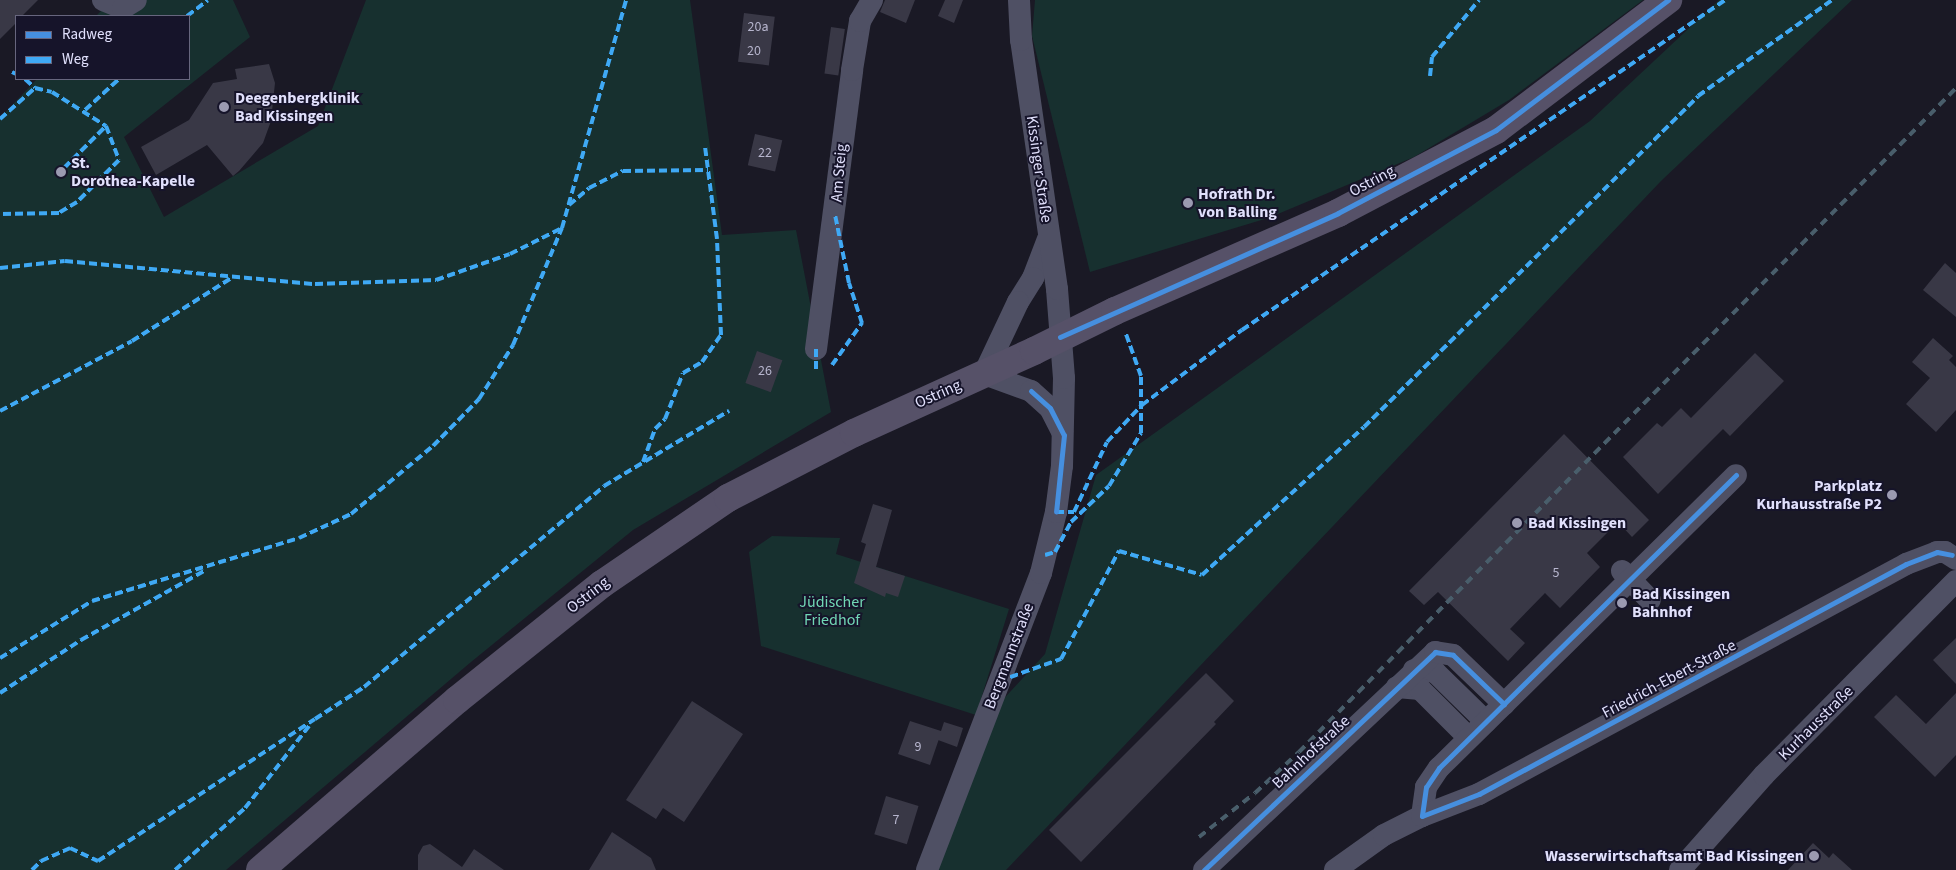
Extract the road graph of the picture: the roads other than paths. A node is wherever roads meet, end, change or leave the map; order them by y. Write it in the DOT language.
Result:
graph roads {
  1 [pos="103,0"];
  2 [pos="136,0"];
  3 [pos="872,0"];
  4 [pos="1019,0"];
  5 [pos="1668,0"];
  6 [pos="1048,238"];
  7 [pos="1060,337"];
  8 [pos="816,349"];
  9 [pos="984,374"];
  10 [pos="1064,435"];
  11 [pos="1736,475"];
  12 [pos="1955,555"];
  13 [pos="1627,576"];
  14 [pos="1955,585"];
  15 [pos="1650,600"];
  16 [pos="1414,670"];
  17 [pos="1398,687"];
  18 [pos="1504,704"];
  19 [pos="1486,722"];
  20 [pos="1470,738"];
  21 [pos="1422,816"];
  22 [pos="1333,868"];
  23 [pos="260,870"];
  24 [pos="927,870"];
  25 [pos="1204,870"];
  26 [pos="1680,870"];
  1 -- 2 [label="street"];
  3 -- 8 [label="street, Am Steig"];
  4 -- 6 [label="street, Kissinger Straße"];
  5 -- 7 [label="main road, Ostring"];
  6 -- 7 [label="street, Kissinger Straße"];
  6 -- 9 [label="street"];
  7 -- 9 [label="main road, Ostring"];
  7 -- 10 [label="street, Bergmannstraße"];
  9 -- 10 [label="street"];
  9 -- 23 [label="main road, Ostring"];
  10 -- 24 [label="street, Bergmannstraße"];
  11 -- 13 [label="street"];
  12 -- 21 [label="street, Friedrich-Ebert-Straße"];
  13 -- 15 [label="street"];
  13 -- 18 [label="street"];
  14 -- 26 [label="street, Kurhausstraße"];
  16 -- 17 [label="street, Bahnhofstraße"];
  16 -- 18 [label="street, Bahnhofstraße"];
  16 -- 19 [label="street"];
  17 -- 20 [label="street"];
  17 -- 25 [label="street, Bahnhofstraße"];
  18 -- 19 [label="street"];
  19 -- 20 [label="street"];
  20 -- 21 [label="street"];
  21 -- 22 [label="street"];
}
